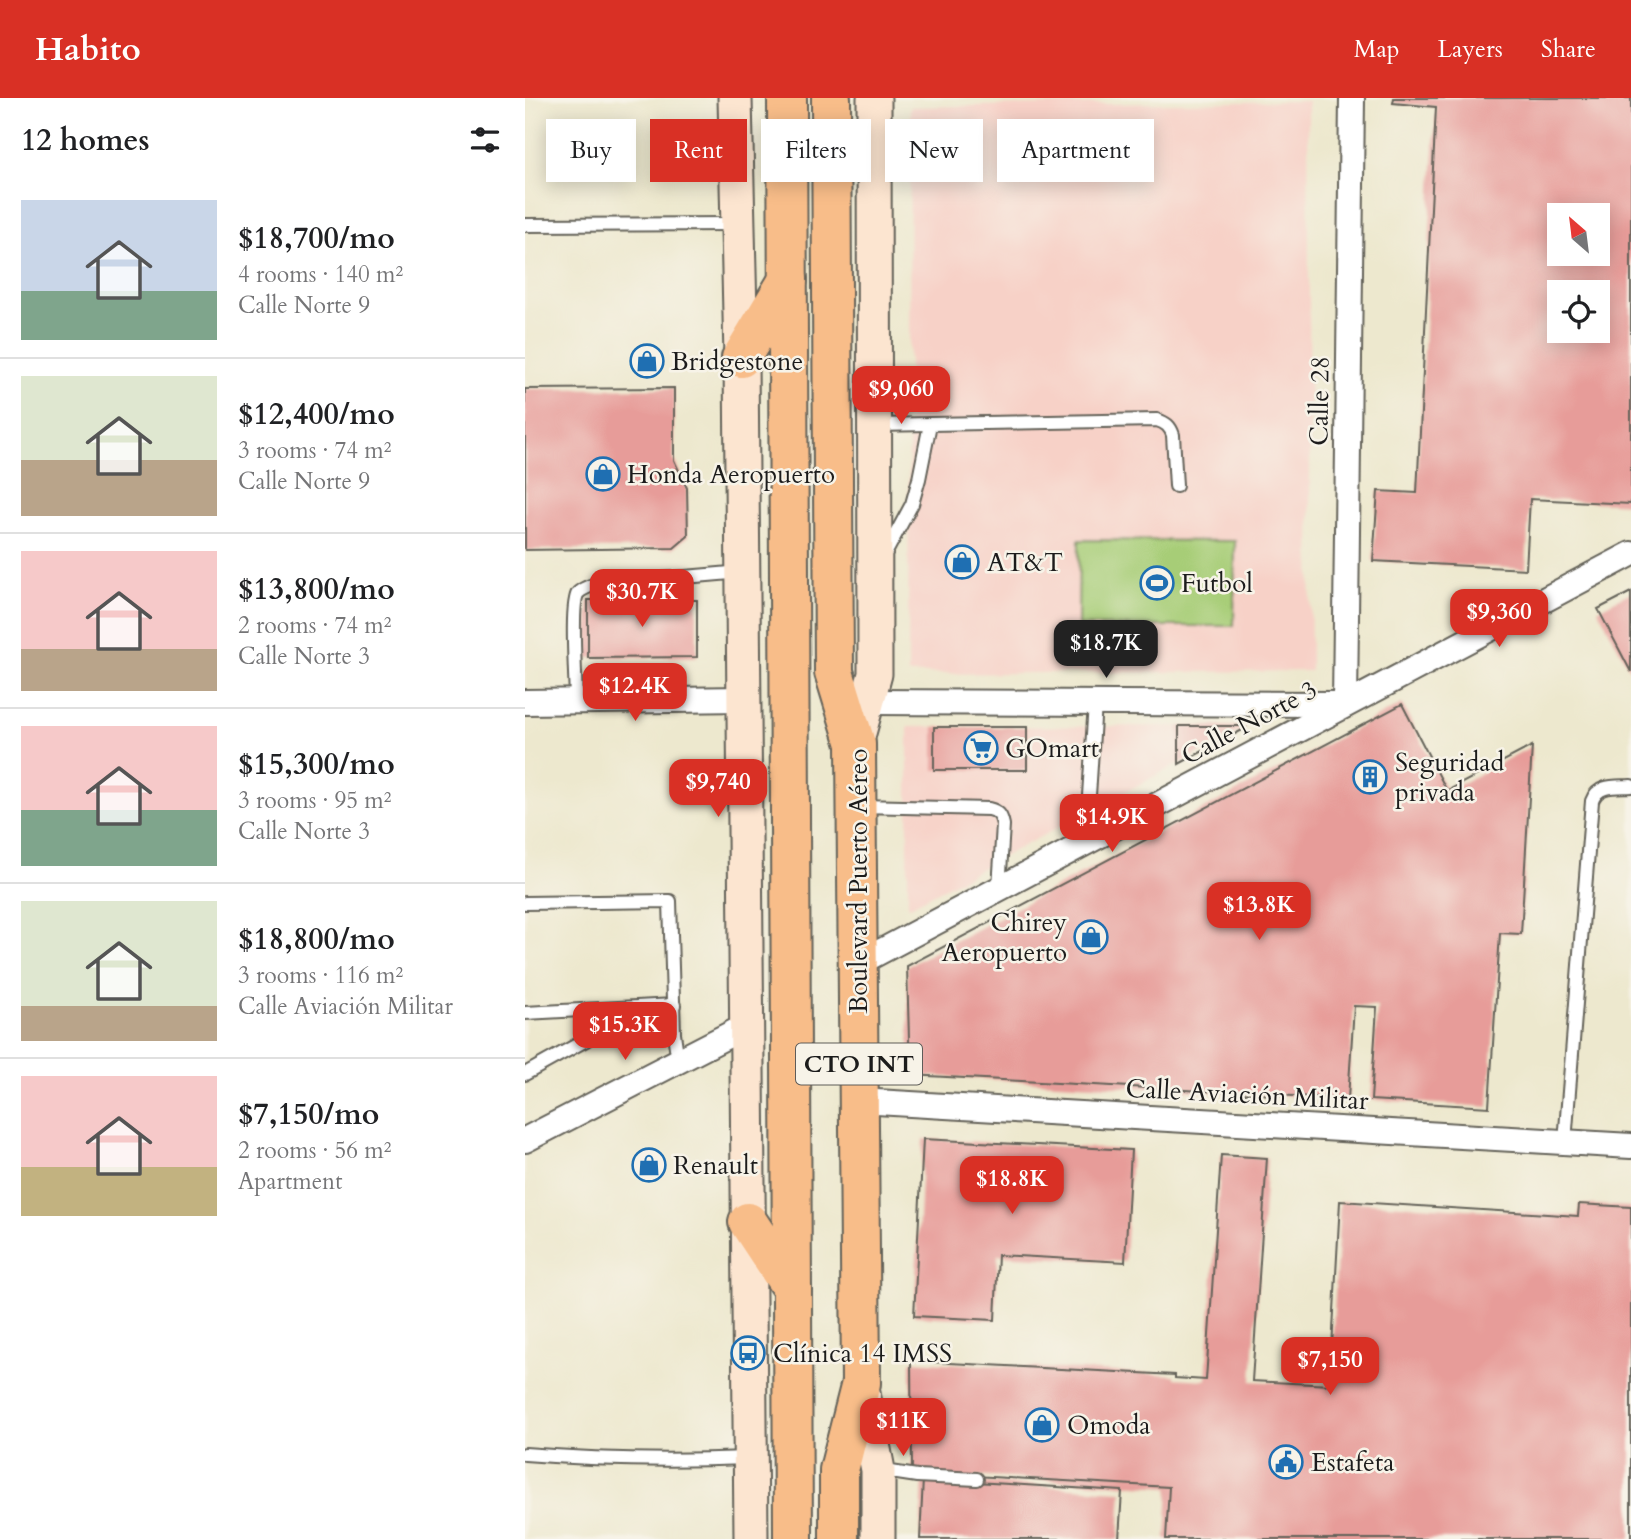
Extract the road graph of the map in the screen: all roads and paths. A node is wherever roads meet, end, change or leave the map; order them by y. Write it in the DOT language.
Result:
graph roads {
  1 [pos="735,98"];
  2 [pos="787,98"];
  3 [pos="831,98"];
  4 [pos="874,98"];
  5 [pos="1352,98"];
  6 [pos="737,223"];
  7 [pos="525,225"];
  8 [pos="788,279"];
  9 [pos="741,358"];
  10 [pos="930,424"];
  11 [pos="874,425"];
  12 [pos="1176,486"];
  13 [pos="1631,554"];
  14 [pos="743,572"];
  15 [pos="875,575"];
  16 [pos="744,699"];
  17 [pos="576,701"];
  18 [pos="525,702"];
  19 [pos="867,702"];
  20 [pos="1095,703"];
  21 [pos="1345,705"];
  22 [pos="856,744"];
  23 [pos="1631,786"];
  24 [pos="856,806"];
  25 [pos="1086,842"];
  26 [pos="999,888"];
  27 [pos="525,903"];
  28 [pos="857,964"];
  29 [pos="674,1006"];
  30 [pos="586,1010"];
  31 [pos="525,1013"];
  32 [pos="746,1026"];
  33 [pos="678,1061"];
  34 [pos="525,1074"];
  35 [pos="859,1101"];
  36 [pos="525,1140"];
  37 [pos="1565,1142"];
  38 [pos="1631,1146"];
  39 [pos="748,1222"];
  40 [pos="792,1289"];
  41 [pos="861,1383"];
  42 [pos="525,1454"];
  43 [pos="750,1458"];
  44 [pos="878,1470"];
  45 [pos="977,1479"];
  46 [pos="751,1539"];
  47 [pos="793,1539"];
  48 [pos="839,1539"];
  49 [pos="878,1539"];
  1 -- 6 [label="main road"];
  2 -- 8 [label="highway, CTO INT"];
  3 -- 22 [label="highway, CTO INT"];
  4 -- 11 [label="main road, Boulevard Puerto Aéreo / CTO INT"];
  5 -- 21 [label="street, Calle 28"];
  6 -- 7 [label="lane"];
  6 -- 9 [label="main road"];
  8 -- 9 [label="highway"];
  8 -- 40 [label="highway, CTO INT"];
  9 -- 14 [label="main road"];
  10 -- 11 [label="lane"];
  10 -- 12 [label="lane"];
  10 -- 15 [label="lane"];
  11 -- 15 [label="main road, Boulevard Puerto Aéreo / CTO INT"];
  13 -- 21 [label="street, Calle Norte 3"];
  14 -- 16 [label="main road"];
  14 -- 17 [label="lane"];
  15 -- 19 [label="main road, Boulevard Puerto Aéreo / CTO INT"];
  16 -- 17 [label="street"];
  16 -- 32 [label="main road"];
  17 -- 18 [label="street"];
  19 -- 20 [label="street"];
  19 -- 22 [label="main road, Boulevard Puerto Aéreo / CTO INT"];
  20 -- 21 [label="street"];
  20 -- 25 [label="lane"];
  21 -- 25 [label="street, Calle Norte 3"];
  22 -- 24 [label="highway, Boulevard Puerto Aéreo / CTO INT"];
  23 -- 37 [label="lane"];
  24 -- 26 [label="lane"];
  24 -- 28 [label="highway, Boulevard Puerto Aéreo / CTO INT"];
  25 -- 26 [label="street, Calle Norte 3"];
  26 -- 28 [label="street, Calle Norte 3"];
  27 -- 29 [label="lane"];
  28 -- 35 [label="highway, Boulevard Puerto Aéreo / CTO INT"];
  29 -- 30 [label="lane"];
  29 -- 33 [label="lane"];
  30 -- 31 [label="lane"];
  30 -- 34 [label="lane"];
  32 -- 33 [label="street"];
  32 -- 39 [label="main road"];
  33 -- 36 [label="street"];
  35 -- 37 [label="street, Calle Aviación Militar"];
  35 -- 41 [label="highway, Boulevard Puerto Aéreo / CTO INT"];
  37 -- 38 [label="street, Calle Aviación Militar"];
  39 -- 40 [label="highway"];
  39 -- 43 [label="main road"];
  40 -- 47 [label="highway, CTO INT"];
  41 -- 44 [label="main road, Boulevard Puerto Aéreo / CTO INT"];
  41 -- 48 [label="highway, CTO INT"];
  42 -- 43 [label="lane"];
  43 -- 46 [label="main road"];
  44 -- 45 [label="lane"];
  44 -- 49 [label="main road, Boulevard Puerto Aéreo / CTO INT"];
}
